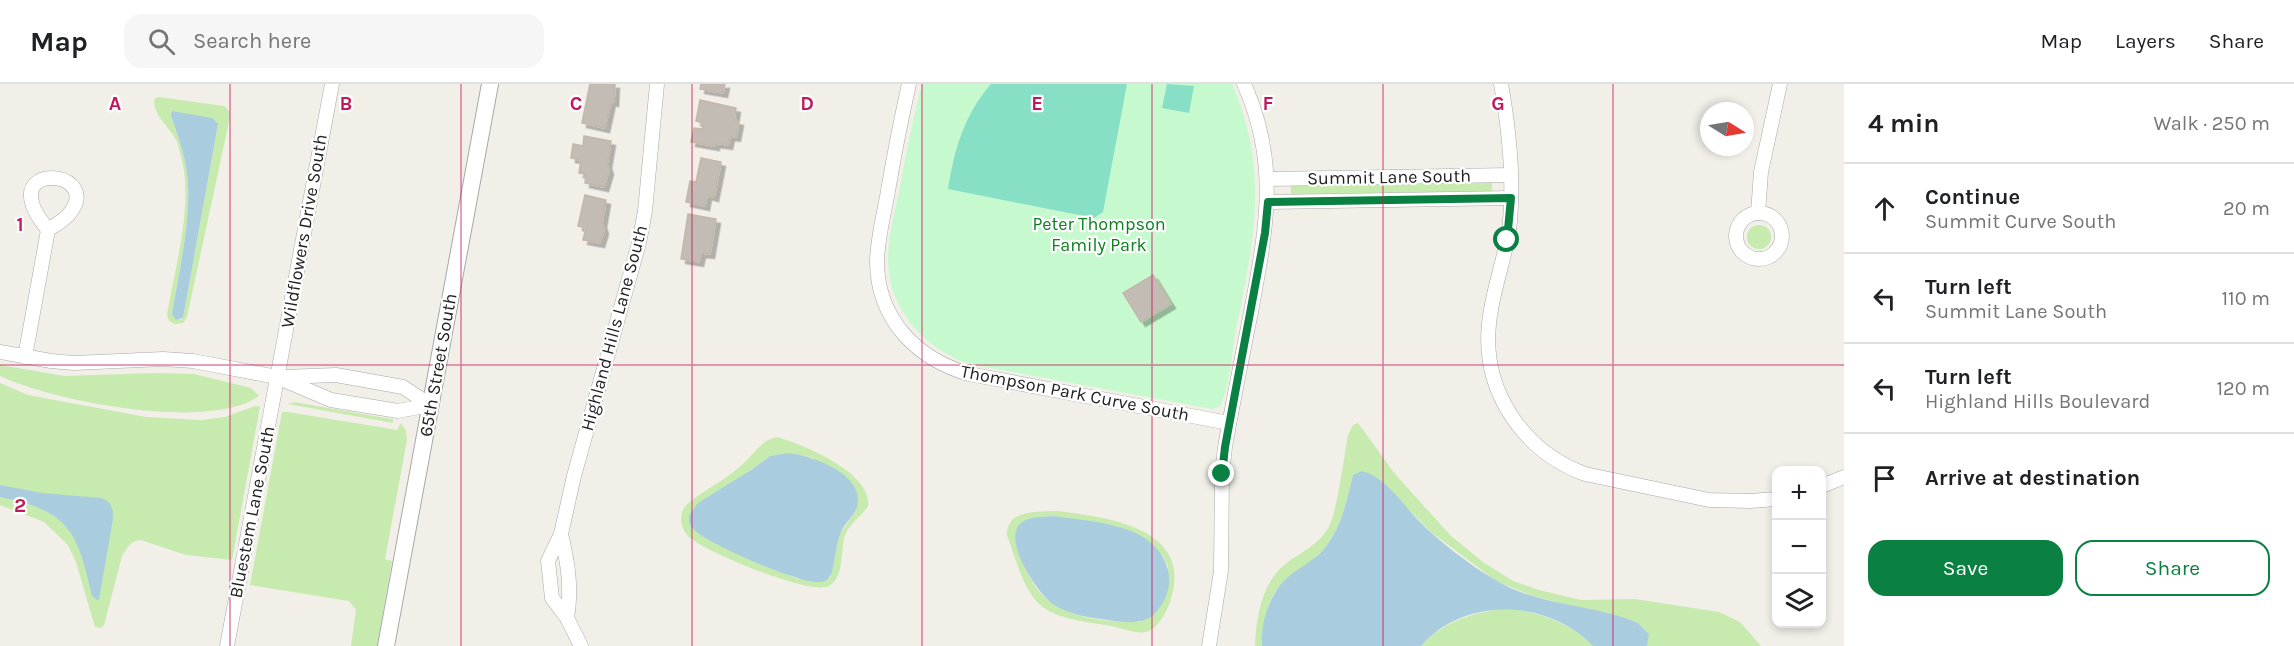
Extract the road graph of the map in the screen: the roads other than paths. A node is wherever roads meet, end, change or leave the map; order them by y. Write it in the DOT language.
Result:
graph roads {
  1 [pos="332,84"];
  2 [pos="490,84"];
  3 [pos="657,84"];
  4 [pos="909,84"];
  5 [pos="1244,84"];
  6 [pos="1501,84"];
  7 [pos="1780,84"];
  8 [pos="1510,175"];
  9 [pos="1268,179"];
  10 [pos="1511,198"];
  11 [pos="1268,202"];
  12 [pos="1758,213"];
  13 [pos="48,230"];
  14 [pos="0,352"];
  15 [pos="25,357"];
  16 [pos="277,377"];
  17 [pos="430,405"];
  18 [pos="1229,423"];
  19 [pos="1844,477"];
  20 [pos="1826,484"];
  21 [pos="1772,499"];
  22 [pos="561,534"];
  23 [pos="567,618"];
  24 [pos="227,646"];
  25 [pos="386,646"];
  26 [pos="581,646"];
  27 [pos="1209,646"];
  1 -- 16 [label="street, Wildflowers Drive South"];
  2 -- 17 [label="street, 65th Street South"];
  3 -- 22 [label="street, Highland Hills Lane South"];
  4 -- 18 [label="street, Thompson Park Curve South"];
  5 -- 9 [label="street"];
  6 -- 8 [label="street"];
  7 -- 12 [label="street"];
  8 -- 9 [label="street, Summit Lane South"];
  8 -- 10 [label="street"];
  9 -- 11 [label="street"];
  10 -- 11 [label="street, Summit Lane South"];
  10 -- 21 [label="street"];
  11 -- 18 [label="street"];
  13 -- 15 [label="street"];
  14 -- 15 [label="street"];
  15 -- 16 [label="street"];
  16 -- 17 [label="street"];
  16 -- 17 [label="street"];
  16 -- 24 [label="street, Bluestem Lane South"];
  17 -- 25 [label="street, 65th Street South"];
  18 -- 27 [label="street"];
  19 -- 20 [label="street"];
  22 -- 23 [label="street, Highland Hills Lane South"];
  22 -- 23 [label="street, Highland Hills Lane South"];
  23 -- 26 [label="street, Highland Hills Lane South"];
}
